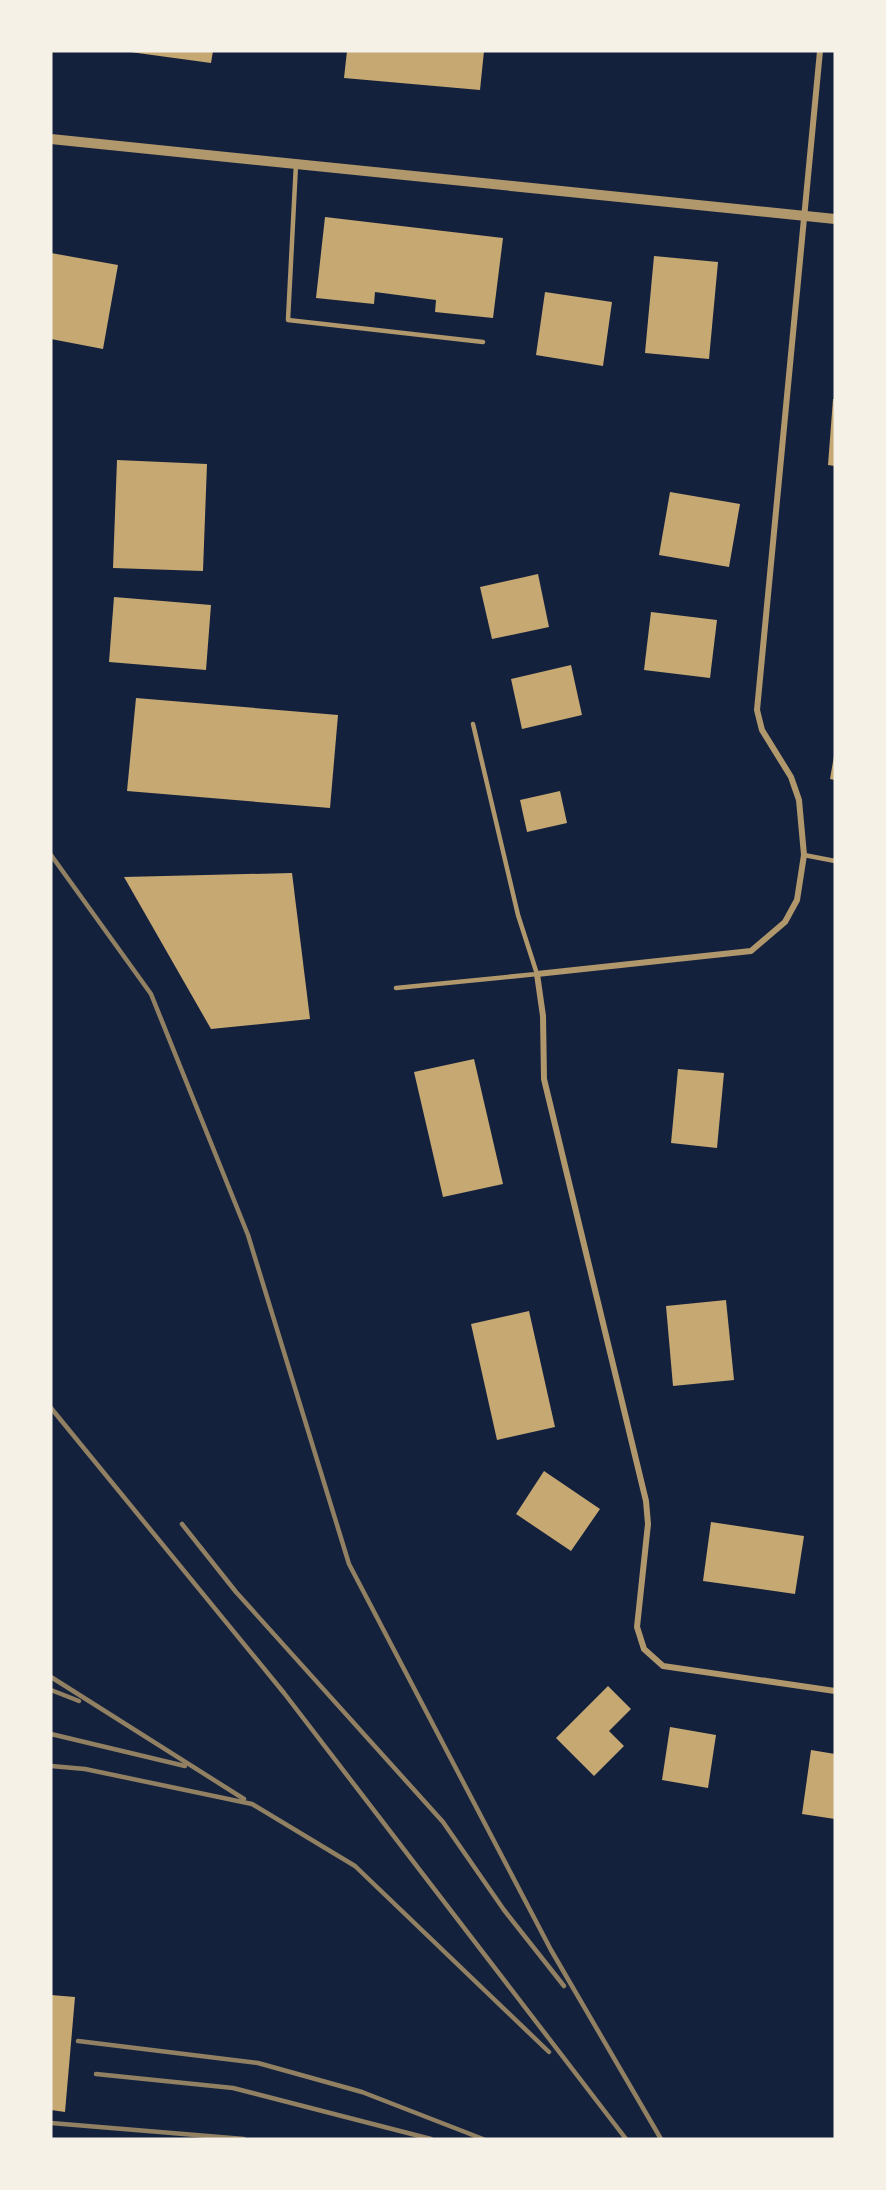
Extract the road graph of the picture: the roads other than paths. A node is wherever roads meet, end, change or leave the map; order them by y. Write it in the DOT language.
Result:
graph roads {
  1 [pos="820,51"];
  2 [pos="51,139"];
  3 [pos="296,165"];
  4 [pos="806,215"];
  5 [pos="835,219"];
  6 [pos="483,342"];
  7 [pos="473,724"];
  8 [pos="804,855"];
  9 [pos="835,861"];
  10 [pos="537,974"];
  11 [pos="396,988"];
  12 [pos="835,1691"];
  1 -- 4 [label="street"];
  2 -- 3 [label="street"];
  3 -- 4 [label="street"];
  3 -- 6 [label="lane"];
  4 -- 5 [label="street"];
  4 -- 8 [label="street"];
  7 -- 10 [label="lane"];
  8 -- 9 [label="lane"];
  8 -- 10 [label="street"];
  10 -- 11 [label="lane"];
  10 -- 12 [label="street"];
}
